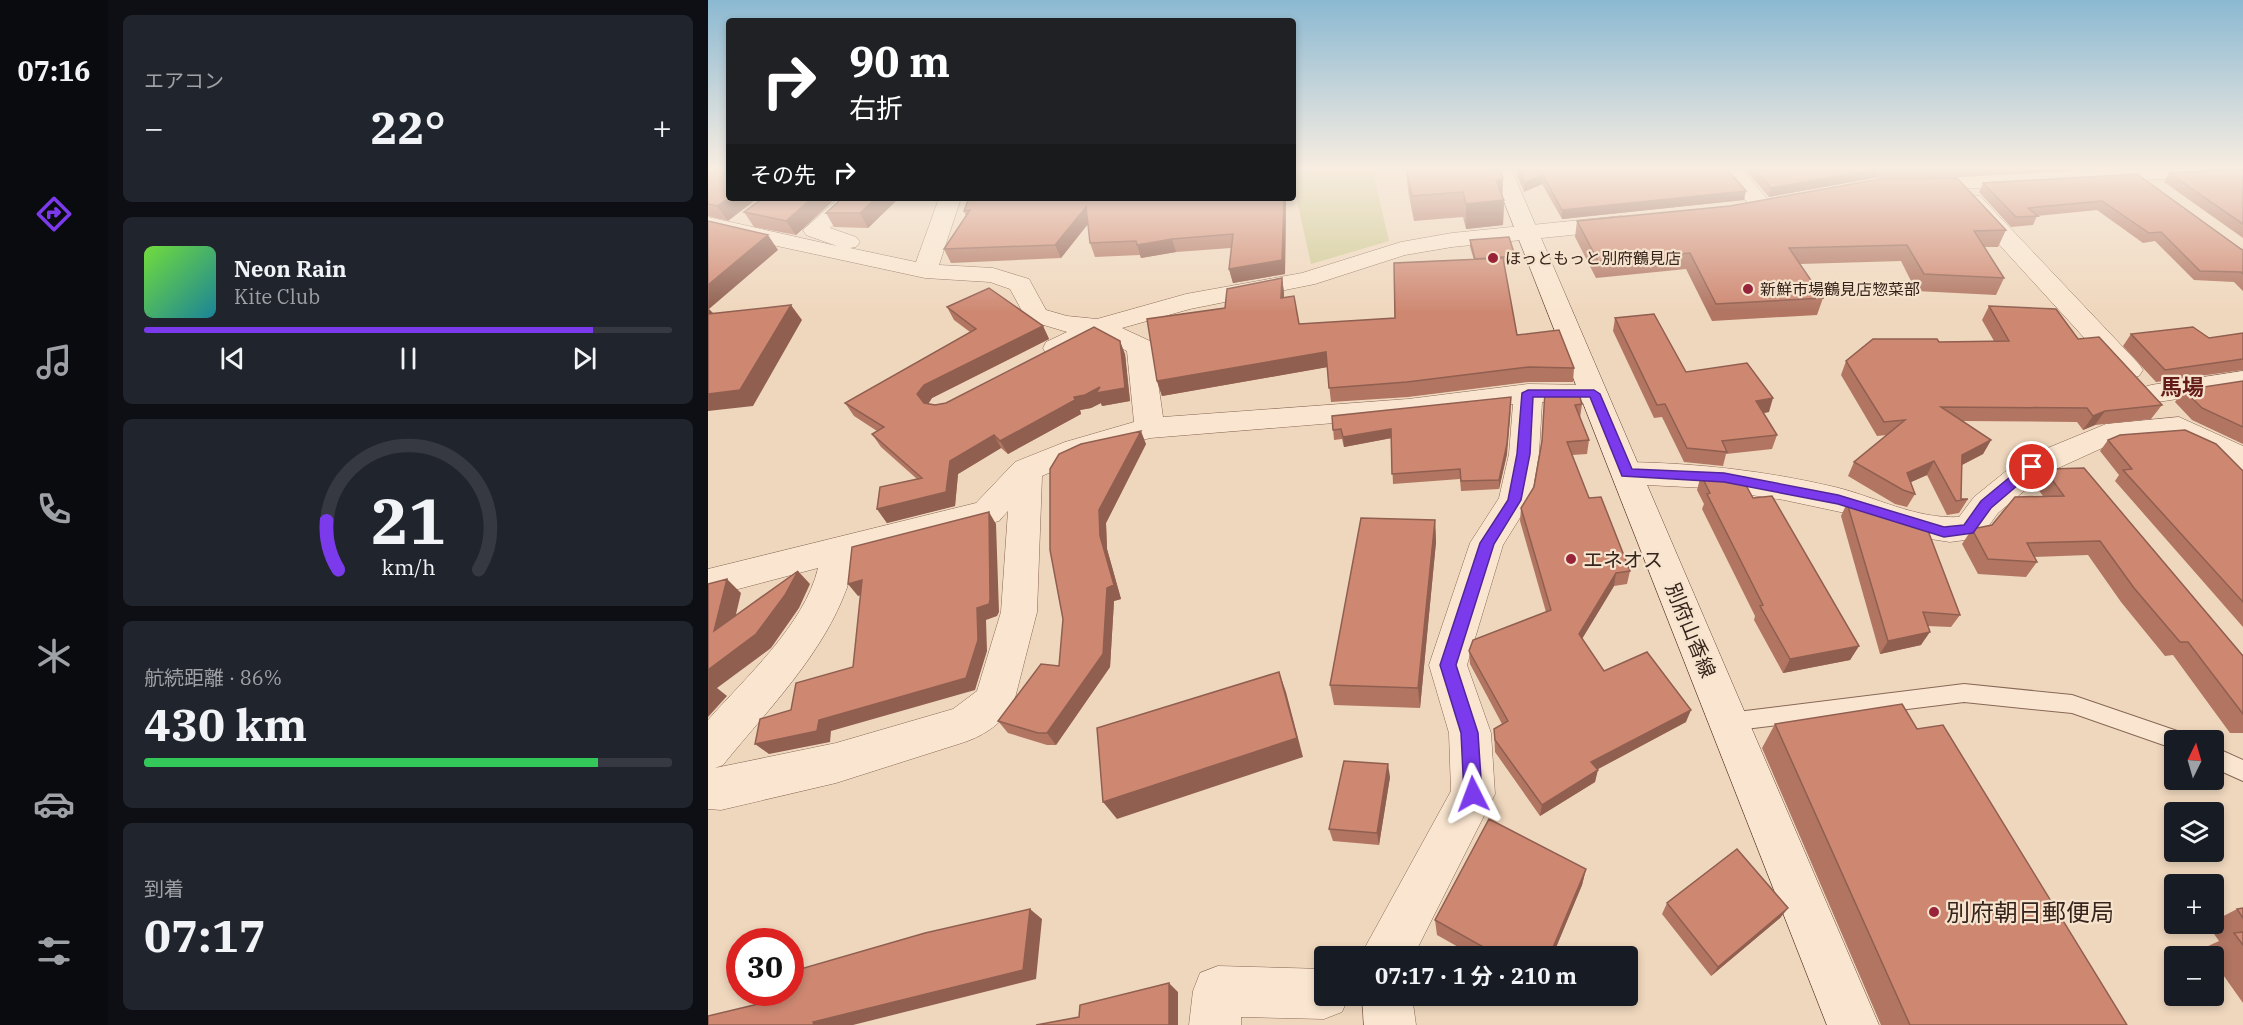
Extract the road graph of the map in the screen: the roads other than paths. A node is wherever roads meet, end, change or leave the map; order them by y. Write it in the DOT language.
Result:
graph roads {
  1 [pos="748,216"];
  2 [pos="831,216"];
  3 [pos="944,216"];
  4 [pos="1521,216"];
  5 [pos="1986,216"];
  6 [pos="1645,221"];
  7 [pos="717,230"];
  8 [pos="1528,232"];
  9 [pos="875,261"];
  10 [pos="925,271"];
  11 [pos="1098,327"];
  12 [pos="1036,359"];
  13 [pos="2243,380"];
  14 [pos="1528,393"];
  15 [pos="1594,394"];
  16 [pos="2151,394"];
  17 [pos="1149,428"];
  18 [pos="2180,429"];
  19 [pos="2068,451"];
  20 [pos="2238,461"];
  21 [pos="1026,470"];
  22 [pos="1627,473"];
  23 [pos="2091,478"];
  24 [pos="840,549"];
  25 [pos="708,583"];
  26 [pos="1729,722"];
  27 [pos="2164,736"];
  28 [pos="708,751"];
  29 [pos="2224,762"];
  30 [pos="2243,771"];
  31 [pos="708,788"];
  32 [pos="1392,946"];
  33 [pos="1314,994"];
  34 [pos="1389,1006"];
  35 [pos="1215,1025"];
  36 [pos="1390,1025"];
  37 [pos="1853,1025"];
  1 -- 7 [label="street"];
  2 -- 9 [label="street"];
  3 -- 10 [label="street"];
  4 -- 8 [label="street, 別府山香線"];
  5 -- 16 [label="street"];
  6 -- 8 [label="street"];
  7 -- 9 [label="street"];
  8 -- 11 [label="street"];
  8 -- 15 [label="street, 別府山香線"];
  9 -- 10 [label="street"];
  10 -- 11 [label="street"];
  11 -- 12 [label="street"];
  11 -- 17 [label="street"];
  13 -- 16 [label="street"];
  14 -- 15 [label="street"];
  14 -- 17 [label="street"];
  14 -- 32 [label="street"];
  15 -- 22 [label="street, 別府山香線"];
  16 -- 18 [label="street"];
  17 -- 21 [label="street"];
  18 -- 19 [label="street"];
  18 -- 20 [label="street"];
  19 -- 22 [label="street"];
  19 -- 23 [label="street"];
  21 -- 24 [label="street"];
  21 -- 31 [label="street"];
  22 -- 26 [label="street, 別府山香線"];
  24 -- 25 [label="street"];
  24 -- 28 [label="street"];
  26 -- 27 [label="lane"];
  26 -- 37 [label="street, 別府山香線"];
  29 -- 30 [label="lane"];
  33 -- 35 [label="street"];
  34 -- 36 [label="street"];
}
